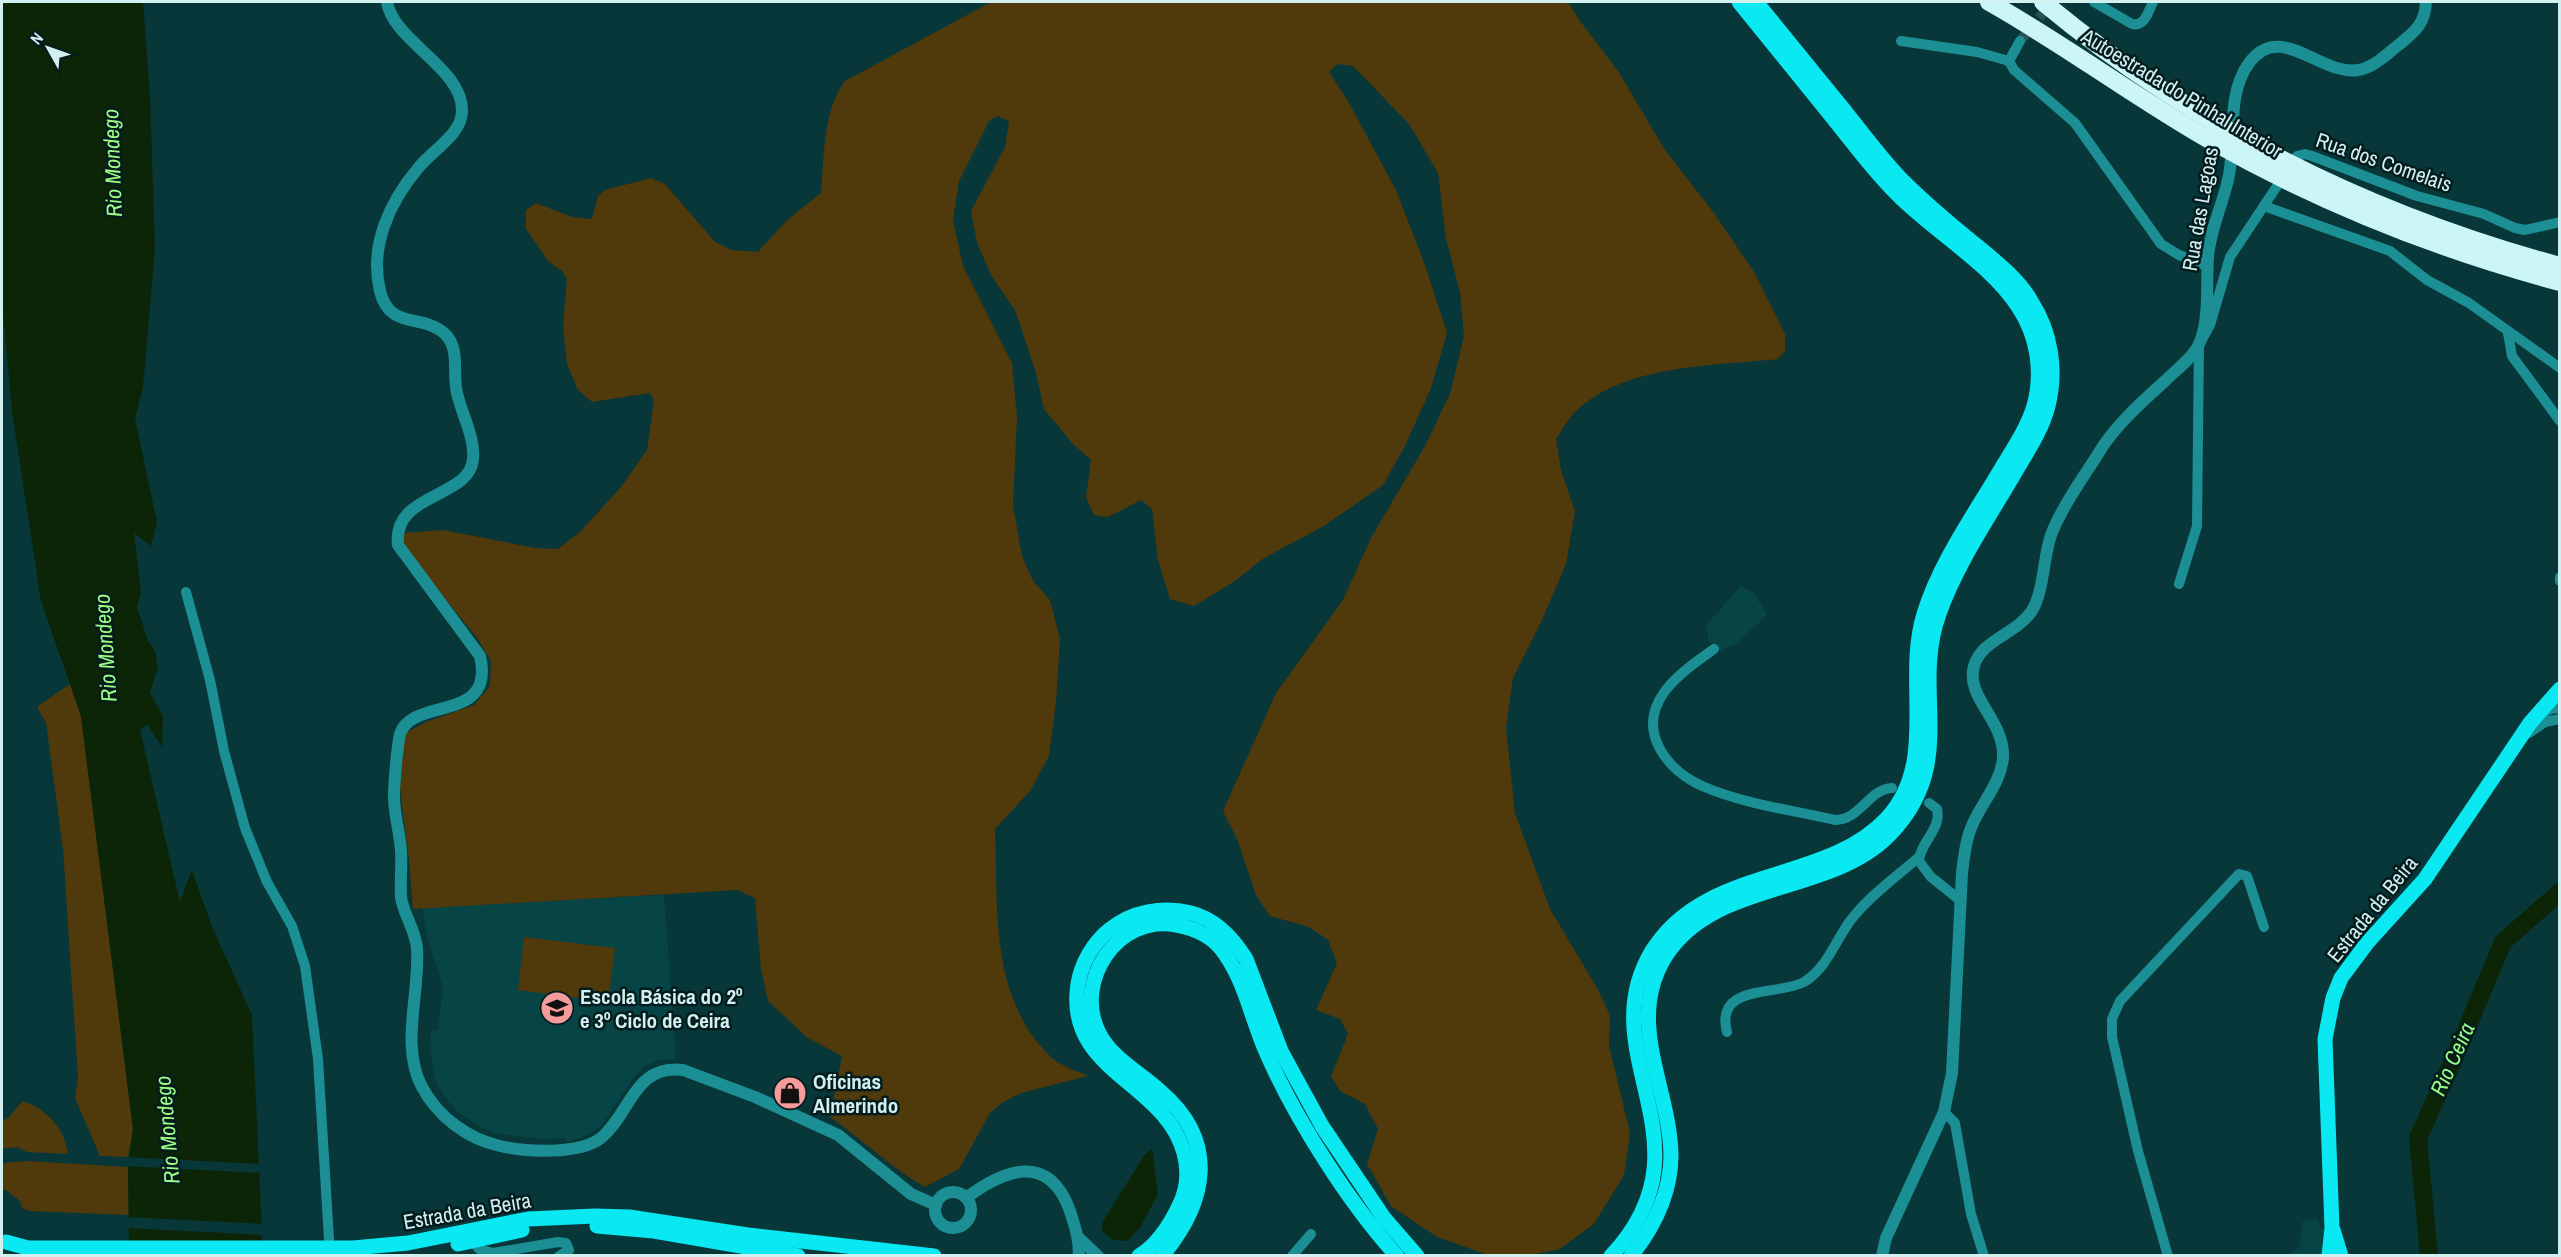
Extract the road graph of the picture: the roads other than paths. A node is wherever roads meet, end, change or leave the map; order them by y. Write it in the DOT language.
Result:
graph roads {
  1 [pos="387,2"];
  2 [pos="1739,2"];
  3 [pos="1756,2"];
  4 [pos="1989,2"];
  5 [pos="2043,2"];
  6 [pos="2094,2"];
  7 [pos="2153,2"];
  8 [pos="2426,2"];
  9 [pos="1902,41"];
  10 [pos="2020,41"];
  11 [pos="2009,61"];
  12 [pos="2164,101"];
  13 [pos="2264,206"];
  14 [pos="2559,222"];
  15 [pos="2208,266"];
  16 [pos="2559,266"];
  17 [pos="2559,282"];
  18 [pos="2508,333"];
  19 [pos="2199,345"];
  20 [pos="2559,368"];
  21 [pos="2559,421"];
  22 [pos="2179,584"];
  23 [pos="186,592"];
  24 [pos="1714,649"];
  25 [pos="2558,699"];
  26 [pos="2559,719"];
  27 [pos="2513,748"];
  28 [pos="1892,788"];
  29 [pos="1929,802"];
  30 [pos="1919,857"];
  31 [pos="1961,901"];
  32 [pos="2264,927"];
  33 [pos="1726,1032"];
  34 [pos="1944,1112"];
  35 [pos="966,1198"];
  36 [pos="936,1205"];
  37 [pos="2332,1228"];
  38 [pos="1311,1234"];
  39 [pos="1079,1238"];
  40 [pos="472,1241"];
  41 [pos="6,1245"];
  42 [pos="330,1256"];
  43 [pos="387,1256"];
  44 [pos="559,1256"];
  45 [pos="798,1256"];
  46 [pos="934,1256"];
  47 [pos="1078,1256"];
  48 [pos="1098,1256"];
  49 [pos="1139,1256"];
  50 [pos="1162,1256"];
  51 [pos="1292,1256"];
  52 [pos="1397,1256"];
  53 [pos="1417,1256"];
  54 [pos="1611,1256"];
  55 [pos="1631,1256"];
  56 [pos="1882,1256"];
  57 [pos="1984,1256"];
  58 [pos="2168,1256"];
  59 [pos="2329,1256"];
  60 [pos="2341,1256"];
  1 -- 36 [label="street"];
  2 -- 54 [label="main road"];
  3 -- 55 [label="main road"];
  4 -- 12 [label="highway, Autoestrada do Pinhal Interior"];
  5 -- 12 [label="highway, Autoestrada do Pinhal Interior"];
  6 -- 7 [label="street"];
  8 -- 15 [label="street, Rua das Lagoas"];
  9 -- 11 [label="street"];
  10 -- 11 [label="street"];
  11 -- 15 [label="street"];
  12 -- 16 [label="highway, Autoestrada do Pinhal Interior"];
  12 -- 17 [label="highway, Autoestrada do Pinhal Interior"];
  13 -- 14 [label="street, Rua dos Comelais"];
  13 -- 18 [label="street"];
  13 -- 19 [label="street, Rua dos Comelais"];
  15 -- 19 [label="street, Rua das Lagoas"];
  18 -- 20 [label="street"];
  18 -- 21 [label="street"];
  19 -- 22 [label="street"];
  19 -- 31 [label="street, Rua das Lagoas"];
  23 -- 42 [label="street"];
  24 -- 28 [label="street"];
  25 -- 27 [label="main road, Estrada da Beira"];
  26 -- 27 [label="street"];
  27 -- 37 [label="main road, Estrada da Beira"];
  29 -- 30 [label="street"];
  30 -- 31 [label="street"];
  30 -- 33 [label="street"];
  31 -- 34 [label="street, Rua das Lagoas"];
  32 -- 58 [label="street"];
  34 -- 56 [label="street, Rua das Lagoas"];
  34 -- 57 [label="street"];
  35 -- 36 [label="street"];
  35 -- 36 [label="street"];
  35 -- 39 [label="street"];
  37 -- 59 [label="main road, Estrada da Beira"];
  37 -- 60 [label="main road, Estrada da Beira"];
  38 -- 51 [label="street"];
  39 -- 47 [label="street"];
  39 -- 48 [label="street"];
  40 -- 43 [label="main road, Estrada da Beira"];
  40 -- 44 [label="street"];
  40 -- 45 [label="main road, Estrada da Beira"];
  41 -- 46 [label="main road, Estrada da Beira"];
  49 -- 53 [label="main road"];
  50 -- 52 [label="main road"];
}
